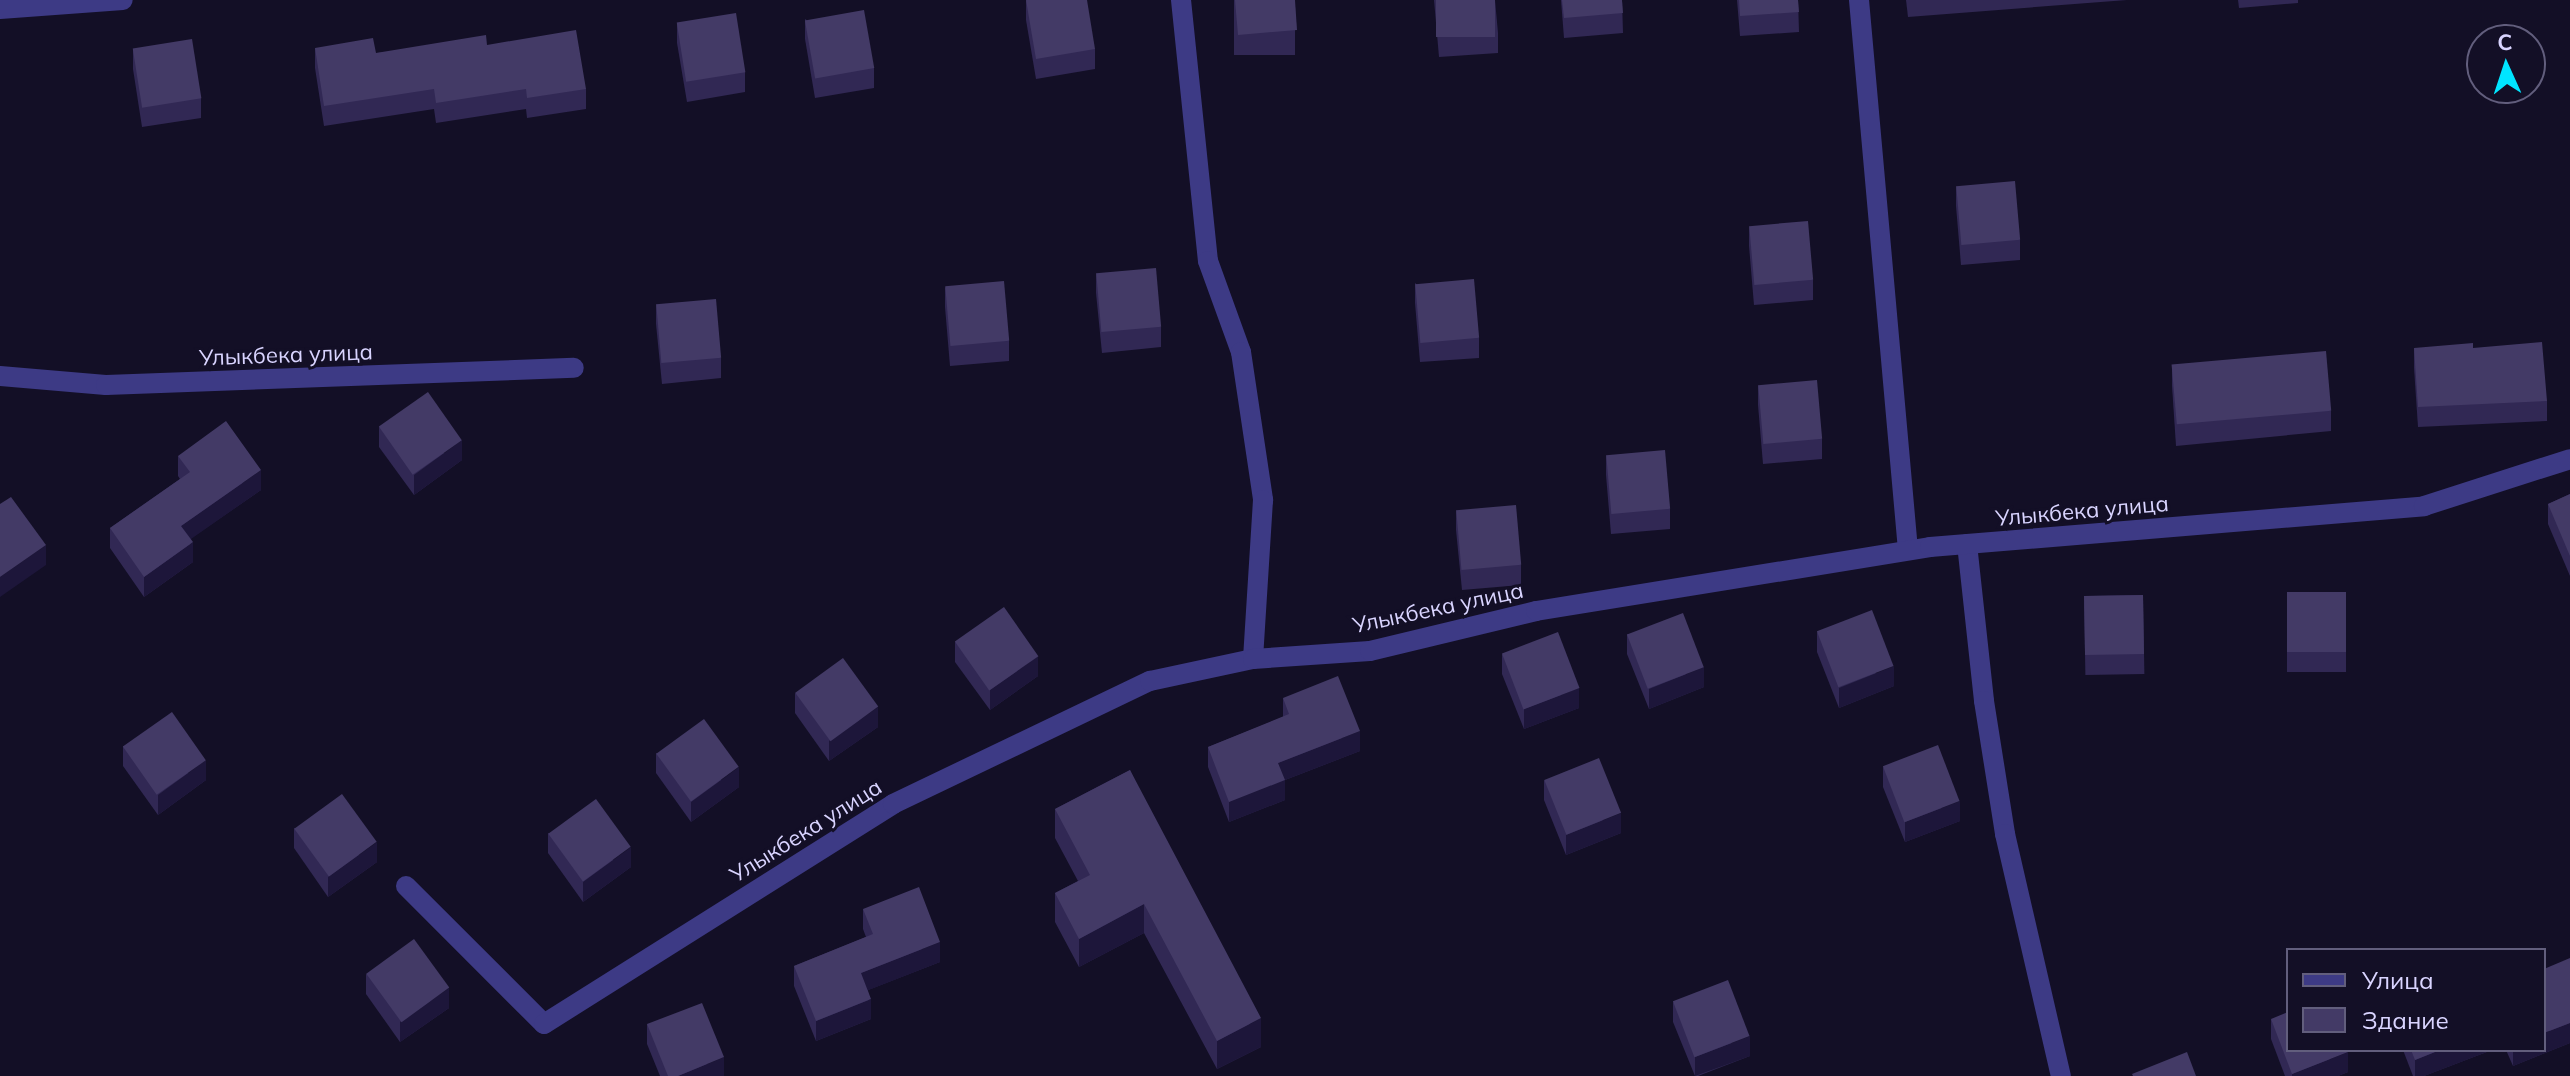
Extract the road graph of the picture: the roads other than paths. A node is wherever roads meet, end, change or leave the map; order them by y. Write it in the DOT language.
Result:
graph roads {
  1 [pos="123,0"];
  2 [pos="1181,0"];
  3 [pos="1859,0"];
  4 [pos="0,9"];
  5 [pos="574,368"];
  6 [pos="0,376"];
  7 [pos="2570,459"];
  8 [pos="1967,544"];
  9 [pos="1908,550"];
  10 [pos="1253,659"];
  11 [pos="406,886"];
  12 [pos="2061,1076"];
  1 -- 4 [label="street"];
  2 -- 10 [label="street"];
  3 -- 9 [label="street"];
  5 -- 6 [label="street, Улыкбека улица"];
  7 -- 8 [label="street, Улыкбека улица"];
  8 -- 9 [label="street, Улыкбека улица"];
  8 -- 12 [label="street"];
  9 -- 10 [label="street, Улыкбека улица"];
  10 -- 11 [label="street, Улыкбека улица"];
}
